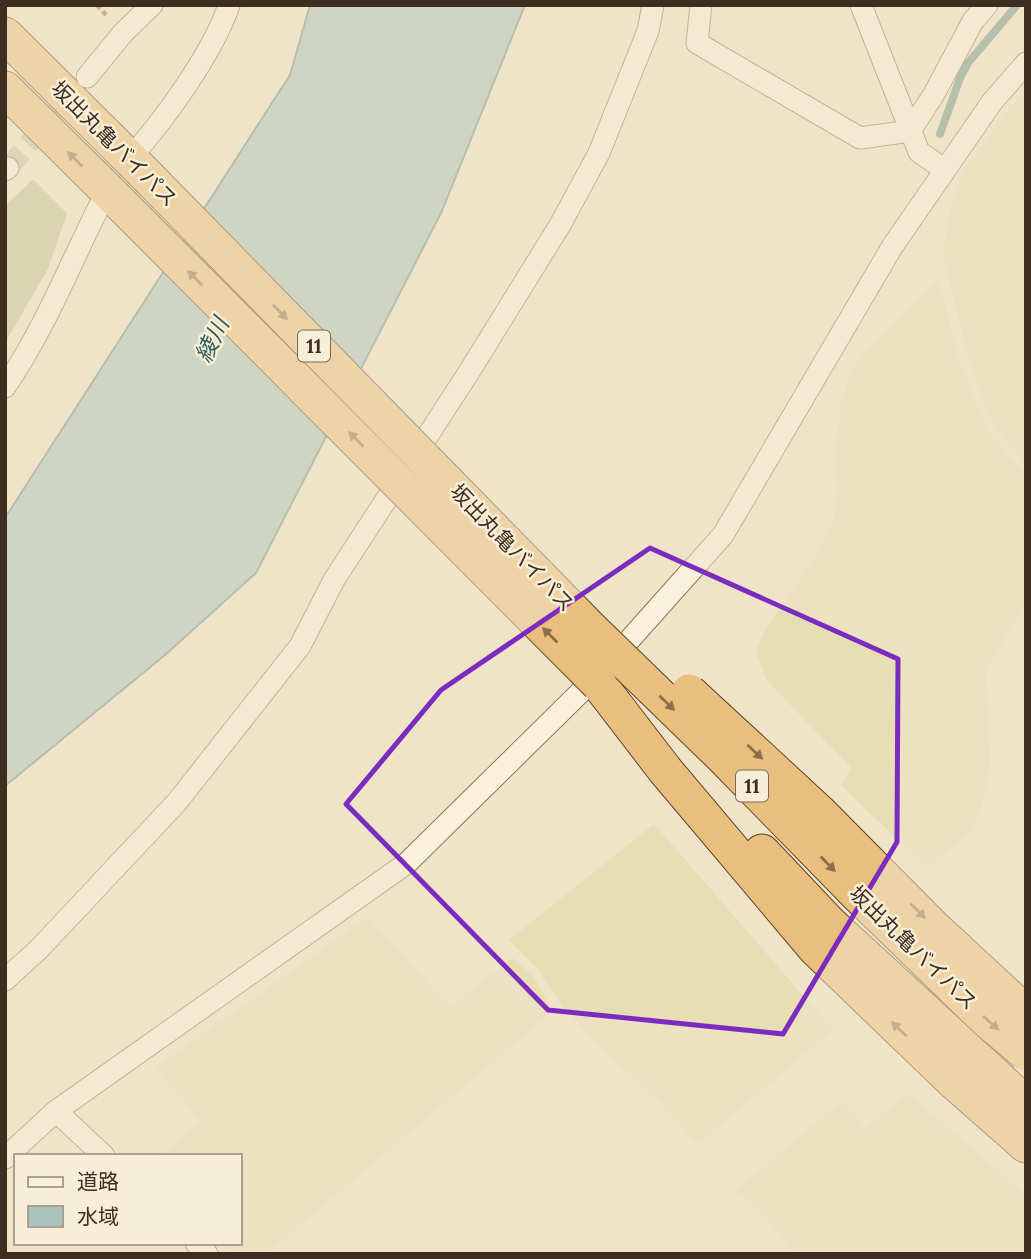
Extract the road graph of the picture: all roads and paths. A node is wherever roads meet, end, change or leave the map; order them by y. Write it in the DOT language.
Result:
graph roads {
  1 [pos="152,5"];
  2 [pos="229,5"];
  3 [pos="653,5"];
  4 [pos="701,5"];
  5 [pos="861,5"];
  6 [pos="987,5"];
  7 [pos="5,35"];
  8 [pos="1026,63"];
  9 [pos="87,77"];
  10 [pos="5,89"];
  11 [pos="911,131"];
  12 [pos="138,168"];
  13 [pos="944,169"];
  14 [pos="116,199"];
  15 [pos="5,387"];
  16 [pos="480,516"];
  17 [pos="598,684"];
  18 [pos="5,980"];
  19 [pos="1026,1013"];
  20 [pos="1026,1053"];
  21 [pos="1026,1104"];
  22 [pos="56,1111"];
  23 [pos="1023,1144"];
  24 [pos="9,1148"];
  25 [pos="102,1154"];
  1 -- 9 [label="street"];
  2 -- 12 [label="street"];
  3 -- 18 [label="street"];
  4 -- 11 [label="street"];
  5 -- 11 [label="street"];
  6 -- 11 [label="street"];
  7 -- 12 [label="highway, 坂出丸亀バイパス / 11"];
  8 -- 13 [label="street"];
  14 -- 10 [label="highway, 坂出丸亀バイパス / 11, one-way"];
  11 -- 13 [label="street"];
  12 -- 16 [label="highway, 坂出丸亀バイパス / 11, one-way, bridge"];
  13 -- 22 [label="street"];
  14 -- 15 [label="street"];
  17 -- 14 [label="highway, 坂出丸亀バイパス / 11, one-way, bridge"];
  16 -- 19 [label="highway, one-way, bridge"];
  16 -- 20 [label="highway, 坂出丸亀バイパス / 11, one-way, bridge"];
  17 -- 21 [label="highway, 坂出丸亀バイパス / 11"];
  23 -- 17 [label="highway, one-way"];
  22 -- 24 [label="street"];
  22 -- 25 [label="street"];
}
